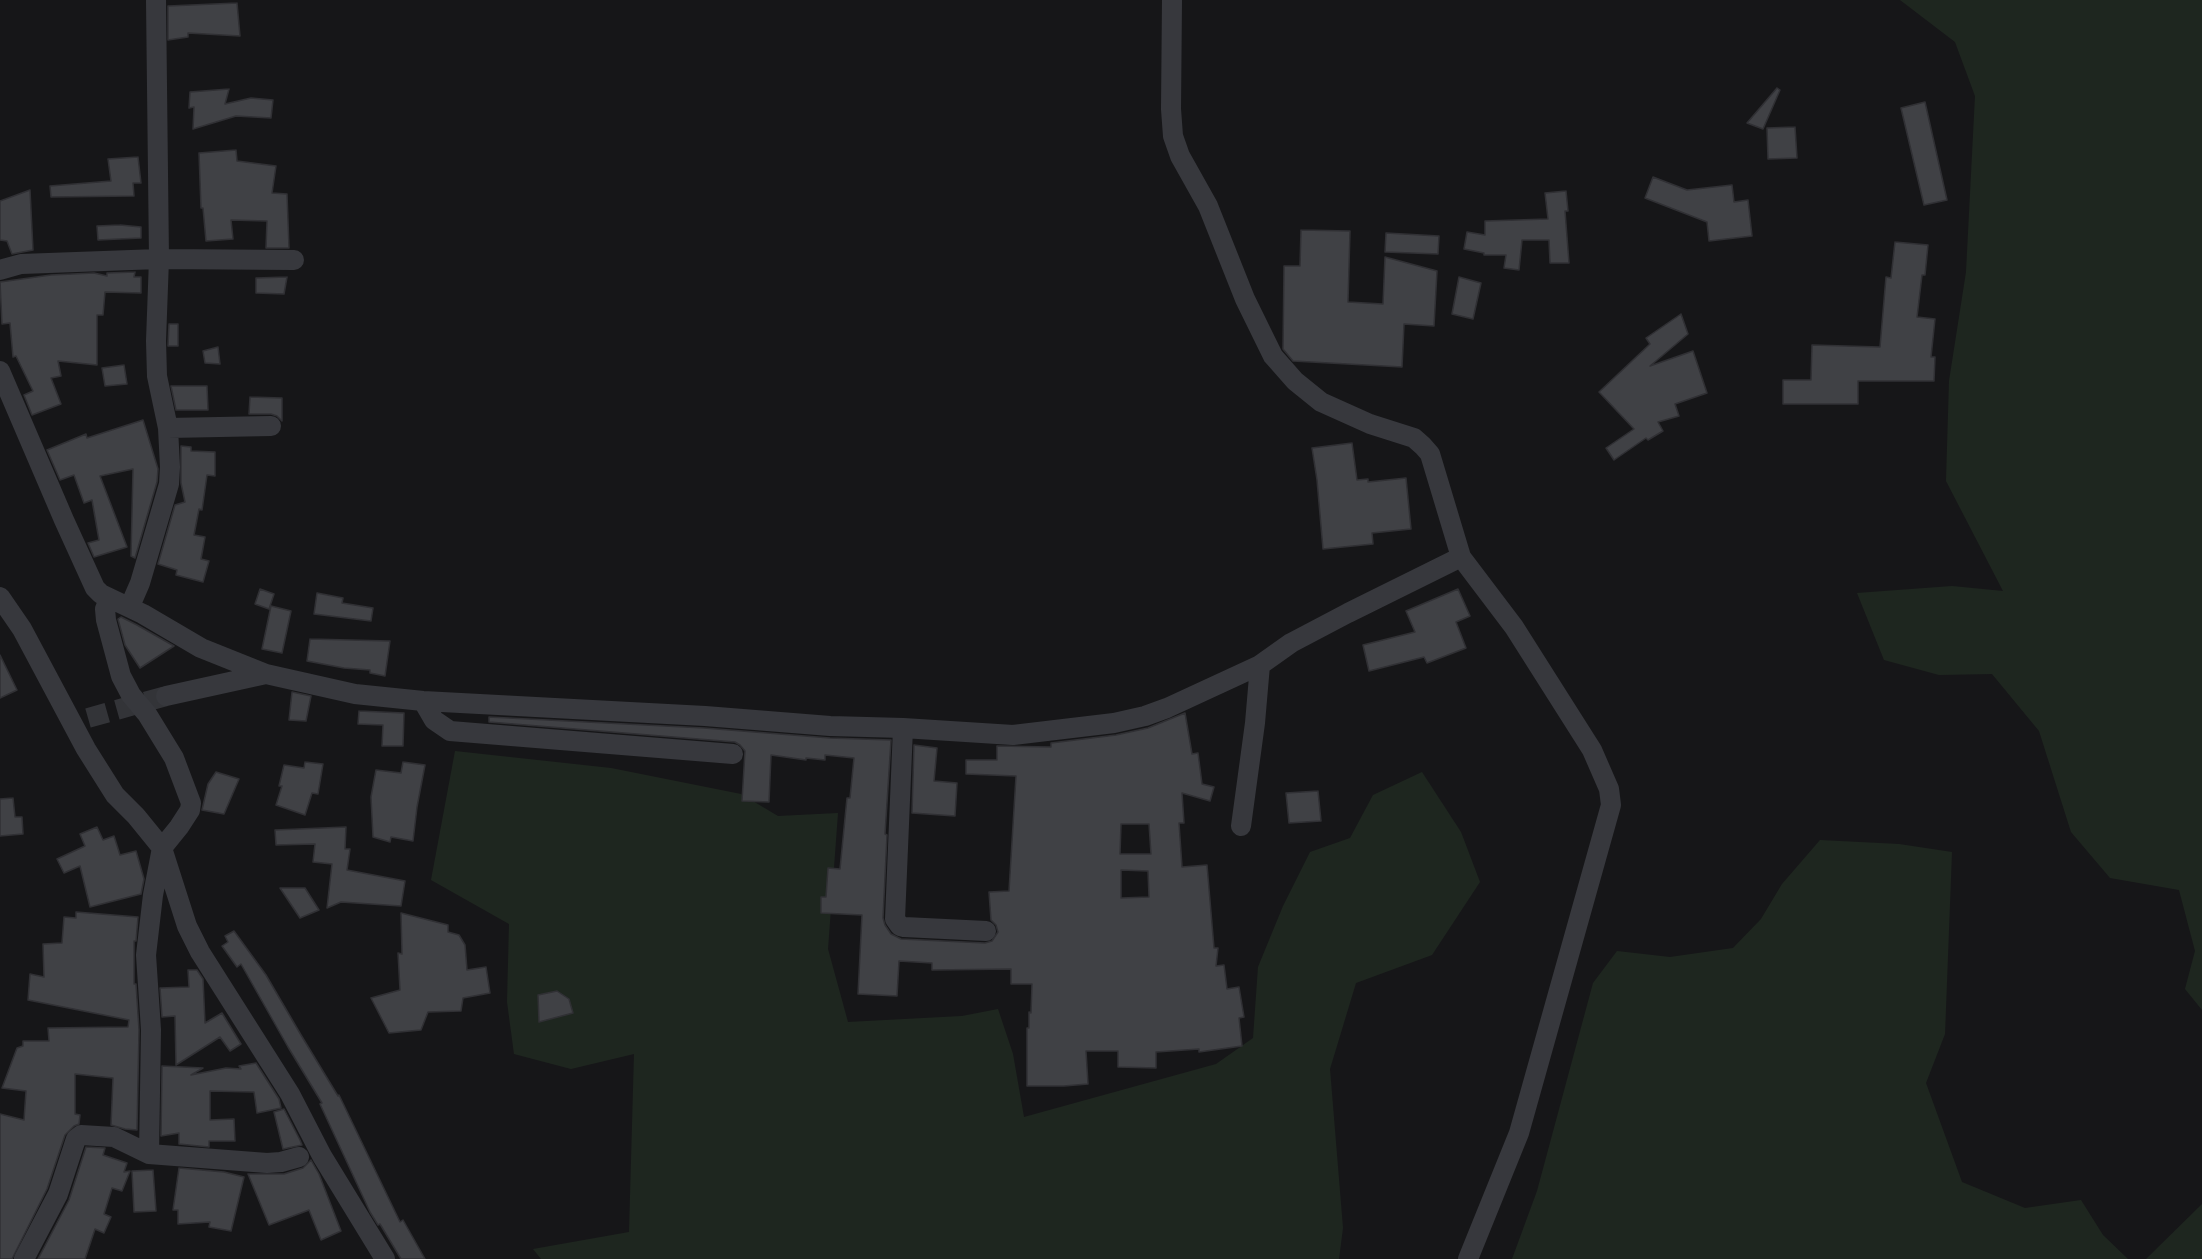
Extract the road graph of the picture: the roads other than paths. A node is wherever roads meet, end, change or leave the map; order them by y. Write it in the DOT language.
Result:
graph roads {
  1 [pos="156,0"];
  2 [pos="1172,0"];
  3 [pos="159,259"];
  4 [pos="294,260"];
  5 [pos="0,270"];
  6 [pos="0,372"];
  7 [pos="271,426"];
  8 [pos="168,428"];
  9 [pos="1461,557"];
  10 [pos="0,597"];
  11 [pos="109,599"];
  12 [pos="130,606"];
  13 [pos="1260,665"];
  14 [pos="266,674"];
  15 [pos="166,696"];
  16 [pos="423,701"];
  17 [pos="903,728"];
  18 [pos="733,754"];
  19 [pos="1241,826"];
  20 [pos="162,849"];
  21 [pos="986,931"];
  22 [pos="149,1154"];
  23 [pos="299,1157"];
  24 [pos="24,1259"];
  25 [pos="385,1259"];
  26 [pos="1468,1259"];
  1 -- 3 [label="street"];
  2 -- 9 [label="street"];
  3 -- 4 [label="street"];
  3 -- 5 [label="street"];
  3 -- 8 [label="street"];
  6 -- 11 [label="street"];
  7 -- 8 [label="street"];
  8 -- 12 [label="street"];
  9 -- 13 [label="street"];
  9 -- 26 [label="street"];
  10 -- 20 [label="street"];
  11 -- 12 [label="street"];
  11 -- 20 [label="street"];
  12 -- 14 [label="street"];
  13 -- 17 [label="street"];
  13 -- 19 [label="street"];
  14 -- 15 [label="street"];
  14 -- 16 [label="street"];
  16 -- 17 [label="street"];
  16 -- 18 [label="street"];
  17 -- 21 [label="street"];
  20 -- 22 [label="street"];
  20 -- 25 [label="street"];
  22 -- 23 [label="street"];
  22 -- 24 [label="street"];
}
